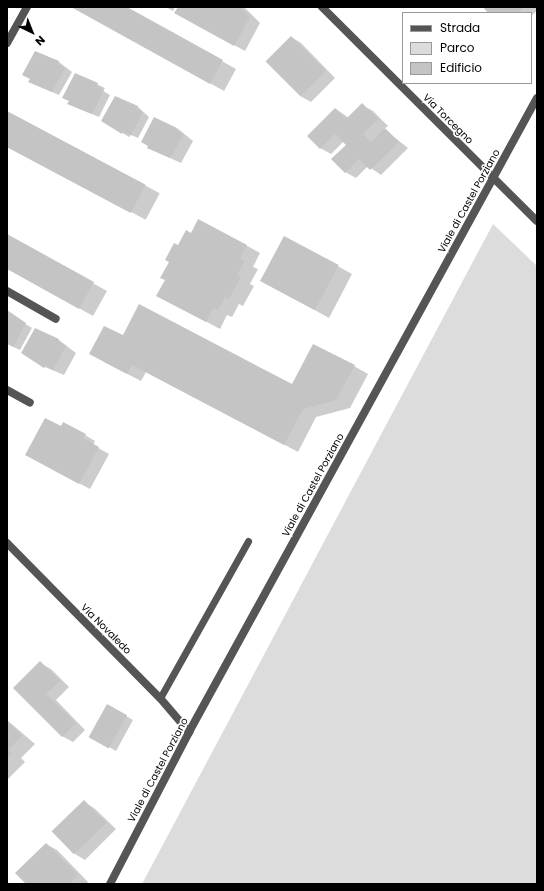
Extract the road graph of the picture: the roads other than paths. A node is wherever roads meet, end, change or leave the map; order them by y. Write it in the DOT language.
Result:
graph roads {
  1 [pos="27,7"];
  2 [pos="322,7"];
  3 [pos="7,43"];
  4 [pos="537,98"];
  5 [pos="493,178"];
  6 [pos="537,221"];
  7 [pos="7,291"];
  8 [pos="56,319"];
  9 [pos="7,390"];
  10 [pos="30,403"];
  11 [pos="248,541"];
  12 [pos="7,543"];
  13 [pos="160,698"];
  14 [pos="189,732"];
  15 [pos="110,884"];
  1 -- 3 [label="street"];
  2 -- 5 [label="street, Via Torcegno"];
  4 -- 5 [label="street, Viale di Castel Porziano"];
  5 -- 6 [label="street, Via Torcegno"];
  5 -- 14 [label="street, Viale di Castel Porziano"];
  7 -- 8 [label="street"];
  9 -- 10 [label="street"];
  11 -- 13 [label="lane"];
  12 -- 13 [label="street, Via Novaledo"];
  13 -- 14 [label="street, Via Novaledo"];
  14 -- 15 [label="street, Viale di Castel Porziano"];
}
